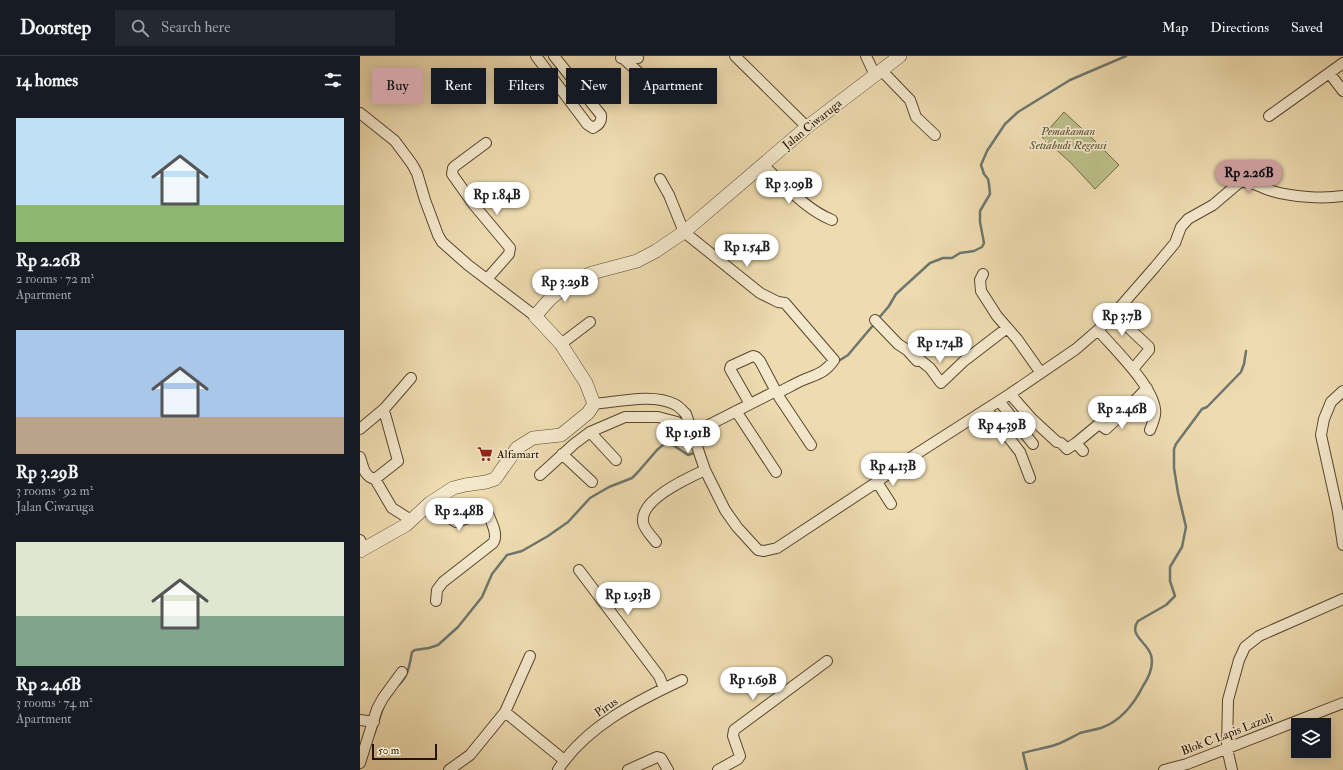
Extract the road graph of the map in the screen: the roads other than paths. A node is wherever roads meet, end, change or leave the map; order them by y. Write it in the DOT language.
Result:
graph roads {
  1 [pos="536,56"];
  2 [pos="554,56"];
  3 [pos="735,56"];
  4 [pos="866,56"];
  5 [pos="900,56"];
  6 [pos="621,58"];
  7 [pos="638,58"];
  8 [pos="1343,64"];
  9 [pos="633,68"];
  10 [pos="878,73"];
  11 [pos="1330,74"];
  12 [pos="1343,91"];
  13 [pos="360,113"];
  14 [pos="1269,116"];
  15 [pos="807,127"];
  16 [pos="935,135"];
  17 [pos="486,143"];
  18 [pos="762,165"];
  19 [pos="660,179"];
  20 [pos="1343,196"];
  21 [pos="832,220"];
  22 [pos="684,232"];
  23 [pos="983,274"];
  24 [pos="487,279"];
  25 [pos="1114,314"];
  26 [pos="535,316"];
  27 [pos="875,320"];
  28 [pos="590,322"];
  29 [pos="1007,328"];
  30 [pos="1098,330"];
  31 [pos="561,344"];
  32 [pos="1133,368"];
  33 [pos="1041,373"];
  34 [pos="411,378"];
  35 [pos="1147,388"];
  36 [pos="1343,391"];
  37 [pos="776,392"];
  38 [pos="1010,394"];
  39 [pos="999,401"];
  40 [pos="594,404"];
  41 [pos="750,404"];
  42 [pos="987,410"];
  43 [pos="736,411"];
  44 [pos="385,414"];
  45 [pos="360,429"];
  46 [pos="1150,430"];
  47 [pos="590,432"];
  48 [pos="693,433"];
  49 [pos="697,444"];
  50 [pos="1033,444"];
  51 [pos="811,445"];
  52 [pos="562,454"];
  53 [pos="360,457"];
  54 [pos="616,460"];
  55 [pos="705,470"];
  56 [pos="776,472"];
  57 [pos="540,475"];
  58 [pos="1030,478"];
  59 [pos="375,479"];
  60 [pos="592,482"];
  61 [pos="877,482"];
  62 [pos="430,503"];
  63 [pos="891,504"];
  64 [pos="411,520"];
  65 [pos="656,542"];
  66 [pos="1343,545"];
  67 [pos="362,546"];
  68 [pos="579,570"];
  69 [pos="1343,599"];
  70 [pos="436,601"];
  71 [pos="530,656"];
  72 [pos="827,661"];
  73 [pos="402,672"];
  74 [pos="682,680"];
  75 [pos="664,688"];
  76 [pos="1343,703"];
  77 [pos="505,712"];
  78 [pos="360,720"];
  79 [pos="374,722"];
  80 [pos="1227,748"];
  81 [pos="564,760"];
  82 [pos="360,763"];
  83 [pos="449,770"];
  84 [pos="558,770"];
  85 [pos="628,770"];
  86 [pos="668,770"];
  87 [pos="718,770"];
  88 [pos="1164,770"];
  89 [pos="1232,770"];
  1 -- 2 [label="street"];
  3 -- 15 [label="street"];
  4 -- 10 [label="street"];
  5 -- 10 [label="street, Jalan Ciwaruga"];
  6 -- 7 [label="street"];
  6 -- 9 [label="street"];
  8 -- 11 [label="street"];
  10 -- 15 [label="street, Jalan Ciwaruga"];
  10 -- 16 [label="street"];
  11 -- 12 [label="street"];
  11 -- 14 [label="street"];
  13 -- 24 [label="street"];
  15 -- 18 [label="street, Jalan Ciwaruga"];
  17 -- 24 [label="street"];
  18 -- 21 [label="street"];
  18 -- 22 [label="street, Jalan Ciwaruga"];
  19 -- 22 [label="street"];
  20 -- 25 [label="street"];
  22 -- 26 [label="street, Jalan Ciwaruga"];
  22 -- 37 [label="street"];
  23 -- 29 [label="street"];
  24 -- 26 [label="street"];
  25 -- 30 [label="street"];
  25 -- 32 [label="street"];
  26 -- 31 [label="street"];
  27 -- 29 [label="street"];
  28 -- 31 [label="street"];
  29 -- 33 [label="street"];
  30 -- 32 [label="street"];
  30 -- 33 [label="street"];
  31 -- 40 [label="street"];
  32 -- 35 [label="street"];
  33 -- 38 [label="street"];
  34 -- 45 [label="street"];
  35 -- 38 [label="street"];
  35 -- 46 [label="street"];
  36 -- 66 [label="street"];
  37 -- 41 [label="street"];
  37 -- 41 [label="street"];
  37 -- 51 [label="street"];
  38 -- 39 [label="street"];
  39 -- 42 [label="street"];
  39 -- 50 [label="street"];
  40 -- 48 [label="street"];
  40 -- 62 [label="street"];
  41 -- 43 [label="street"];
  42 -- 58 [label="street"];
  42 -- 61 [label="street"];
  43 -- 48 [label="street"];
  43 -- 56 [label="street"];
  44 -- 59 [label="street"];
  47 -- 49 [label="street"];
  47 -- 52 [label="street"];
  47 -- 54 [label="street"];
  48 -- 49 [label="street"];
  49 -- 55 [label="street"];
  52 -- 57 [label="street"];
  52 -- 60 [label="street"];
  53 -- 59 [label="street"];
  55 -- 61 [label="street"];
  55 -- 65 [label="street"];
  59 -- 64 [label="street"];
  61 -- 63 [label="street"];
  62 -- 64 [label="street"];
  62 -- 70 [label="street"];
  64 -- 67 [label="street"];
  68 -- 75 [label="street"];
  69 -- 80 [label="street"];
  71 -- 77 [label="street"];
  72 -- 87 [label="street"];
  73 -- 79 [label="street"];
  74 -- 75 [label="street, Pirus"];
  75 -- 81 [label="street, Pirus"];
  76 -- 80 [label="street, Blok C Lapis Lazuli"];
  77 -- 81 [label="street"];
  77 -- 83 [label="street"];
  78 -- 79 [label="street"];
  79 -- 82 [label="street"];
  80 -- 88 [label="street, Blok C Lapis Lazuli"];
  80 -- 89 [label="street"];
  81 -- 84 [label="street, Pirus"];
  85 -- 86 [label="street"];
}
